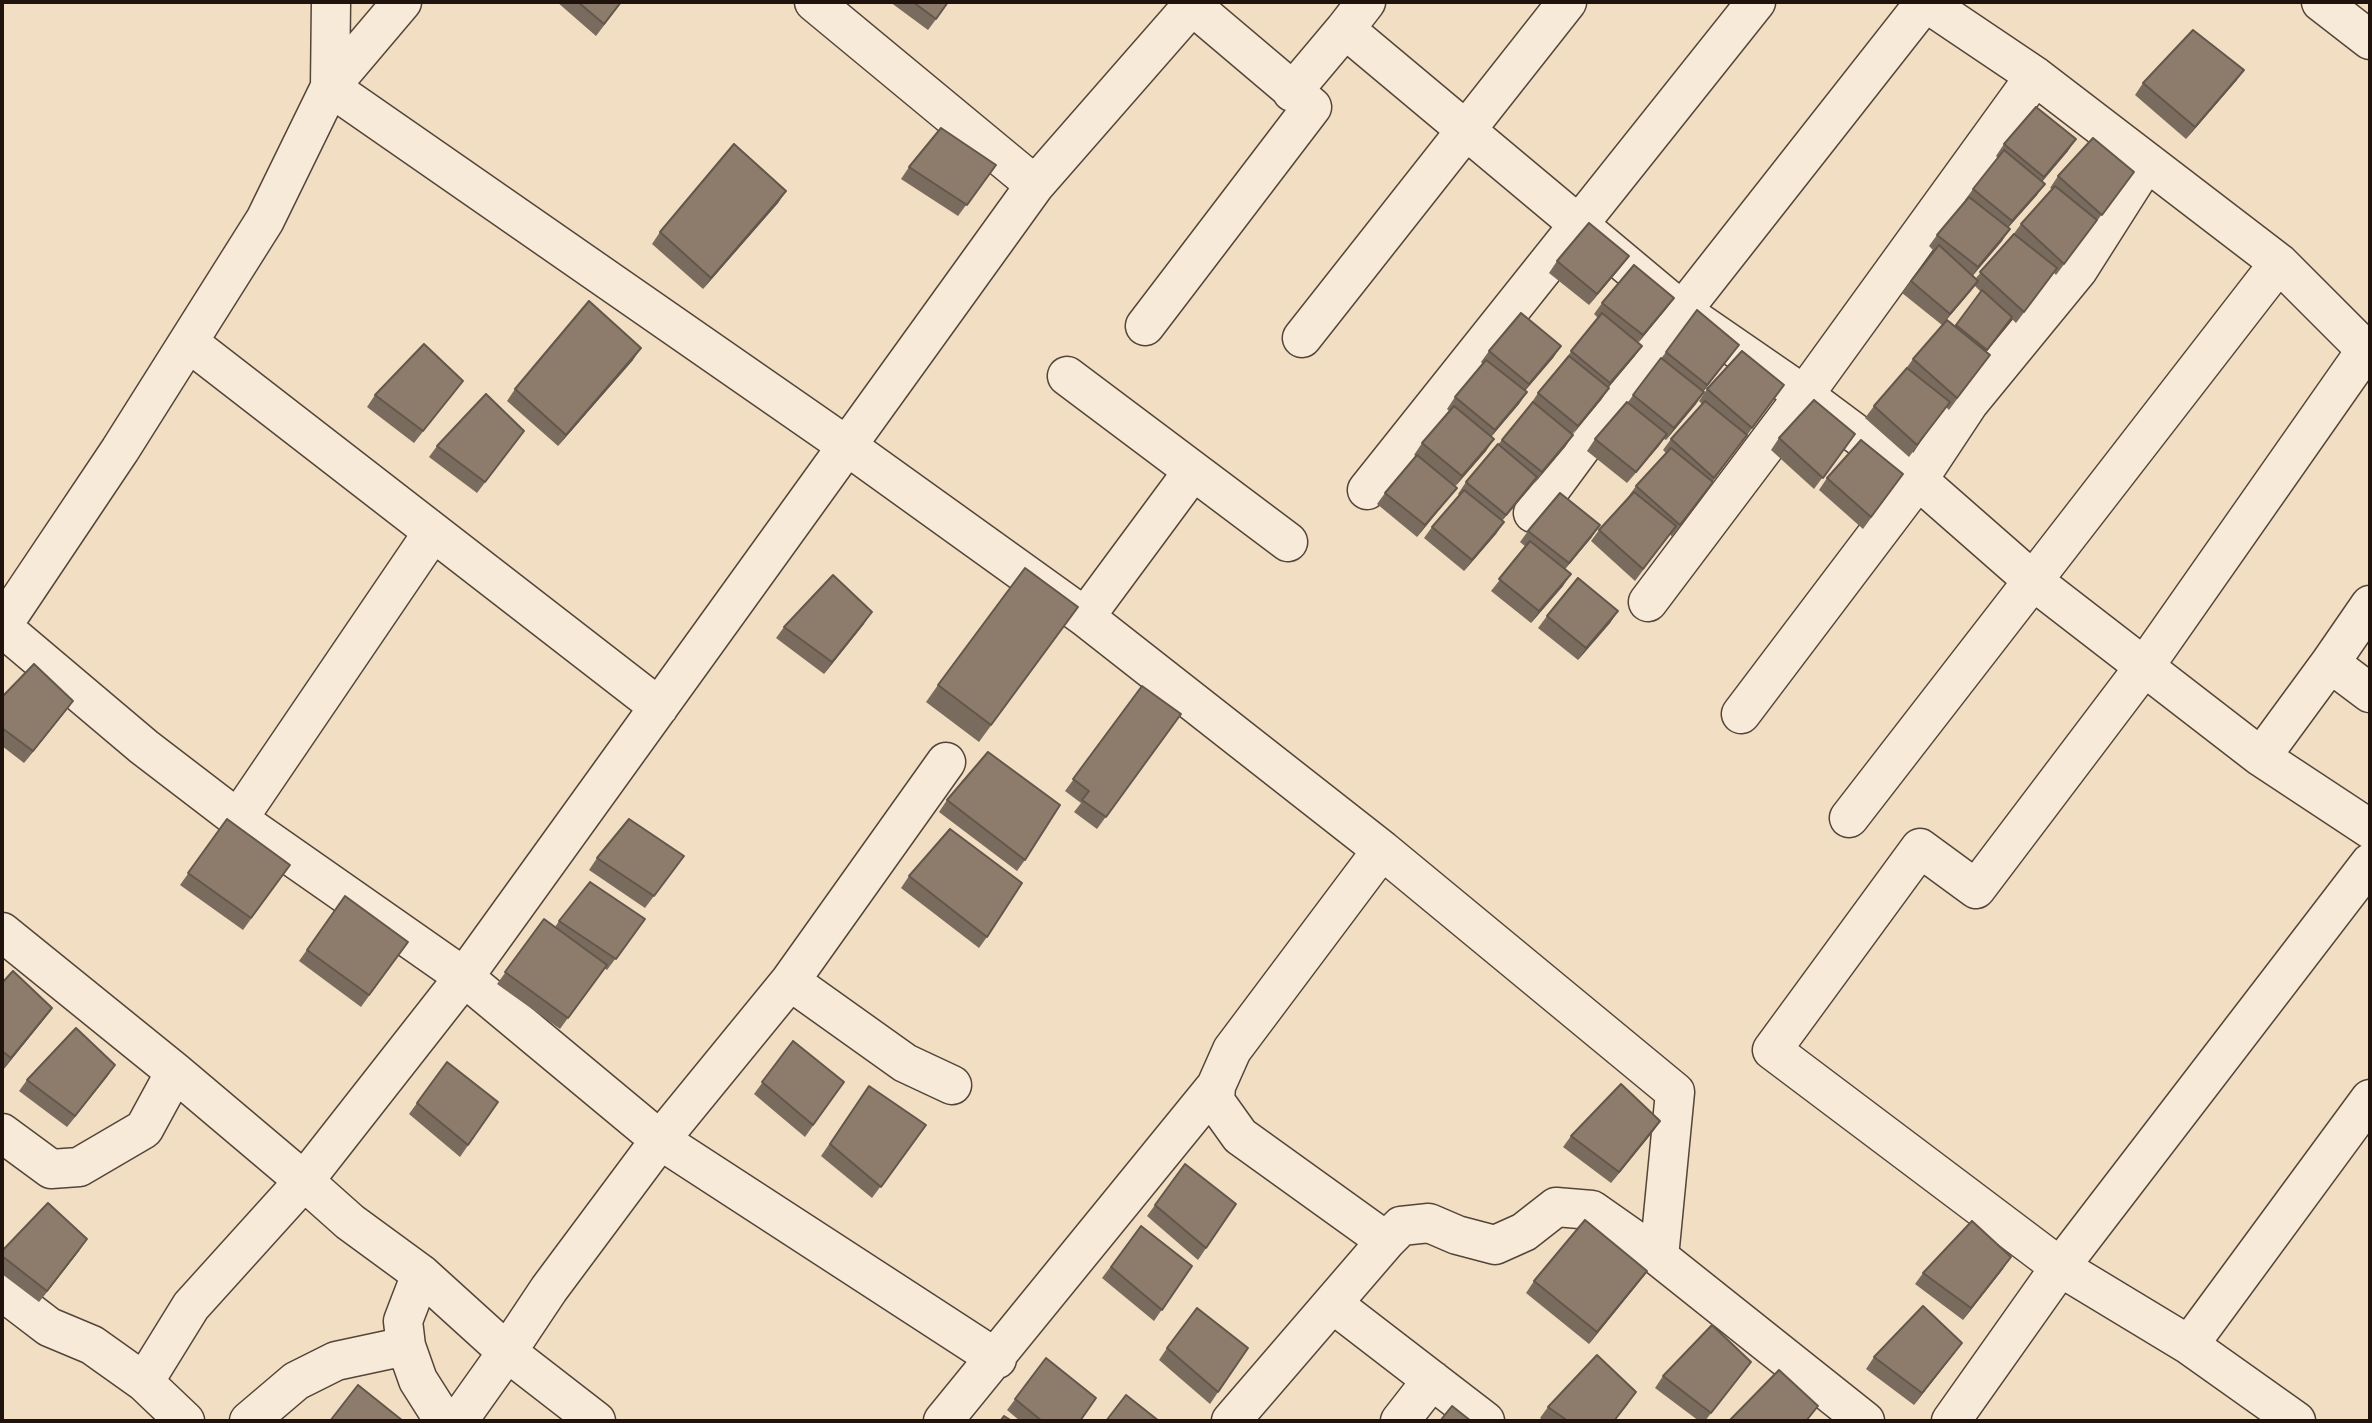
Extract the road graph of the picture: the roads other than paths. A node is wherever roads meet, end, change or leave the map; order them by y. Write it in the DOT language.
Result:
graph roads {
  1 [pos="331,2"];
  2 [pos="402,2"];
  3 [pos="814,2"];
  4 [pos="1567,2"];
  5 [pos="1756,2"];
  6 [pos="1925,2"];
  7 [pos="2321,2"];
  8 [pos="1192,3"];
  9 [pos="1356,15"];
  10 [pos="2370,40"];
  11 [pos="2035,76"];
  12 [pos="330,87"];
  13 [pos="1292,92"];
  14 [pos="1467,129"];
  15 [pos="2146,163"];
  16 [pos="1035,185"];
  17 [pos="1578,225"];
  18 [pos="2279,262"];
  19 [pos="1682,311"];
  20 [pos="1144,326"];
  21 [pos="1301,338"];
  22 [pos="188,342"];
  23 [pos="2368,352"];
  24 [pos="1067,376"];
  25 [pos="1804,395"];
  26 [pos="847,446"];
  27 [pos="1193,471"];
  28 [pos="1918,480"];
  29 [pos="1367,490"];
  30 [pos="1533,513"];
  31 [pos="433,532"];
  32 [pos="1288,542"];
  33 [pos="2032,580"];
  34 [pos="1648,602"];
  35 [pos="2370,605"];
  36 [pos="1085,617"];
  37 [pos="2,627"];
  38 [pos="2330,663"];
  39 [pos="2144,667"];
  40 [pos="2370,694"];
  41 [pos="659,707"];
  42 [pos="1741,714"];
  43 [pos="2261,757"];
  44 [pos="946,762"];
  45 [pos="1849,818"];
  46 [pos="238,819"];
  47 [pos="2370,829"];
  48 [pos="1382,850"];
  49 [pos="2370,863"];
  50 [pos="2,932"];
  51 [pos="464,977"];
  52 [pos="790,981"];
  53 [pos="175,1072"];
  54 [pos="951,1085"];
  55 [pos="1216,1086"];
  56 [pos="2370,1100"];
  57 [pos="2,1133"];
  58 [pos="660,1140"];
  59 [pos="304,1181"];
  60 [pos="1386,1241"];
  61 [pos="1660,1257"];
  62 [pos="2060,1267"];
  63 [pos="421,1274"];
  64 [pos="2,1291"];
  65 [pos="1333,1304"];
  66 [pos="2189,1345"];
  67 [pos="406,1346"];
  68 [pos="507,1352"];
  69 [pos="997,1359"];
  70 [pos="1432,1380"];
  71 [pos="145,1382"];
  72 [pos="186,1421"];
  73 [pos="248,1421"];
  74 [pos="444,1421"];
  75 [pos="457,1421"];
  76 [pos="596,1421"];
  77 [pos="943,1421"];
  78 [pos="1231,1421"];
  79 [pos="1399,1421"];
  80 [pos="1485,1421"];
  81 [pos="1865,1421"];
  82 [pos="1951,1421"];
  83 [pos="2296,1421"];
  1 -- 12 [label="street"];
  2 -- 12 [label="street"];
  3 -- 16 [label="street"];
  4 -- 14 [label="street"];
  5 -- 17 [label="street"];
  6 -- 11 [label="street"];
  6 -- 19 [label="street"];
  7 -- 10 [label="street"];
  8 -- 13 [label="street"];
  8 -- 16 [label="street"];
  9 -- 13 [label="street"];
  9 -- 14 [label="street"];
  11 -- 15 [label="street"];
  11 -- 25 [label="street"];
  12 -- 22 [label="street"];
  12 -- 26 [label="street"];
  13 -- 20 [label="street"];
  14 -- 17 [label="street"];
  14 -- 21 [label="street"];
  15 -- 18 [label="street"];
  15 -- 28 [label="street"];
  16 -- 26 [label="street"];
  17 -- 19 [label="street"];
  17 -- 29 [label="street"];
  18 -- 23 [label="street"];
  18 -- 33 [label="street"];
  19 -- 25 [label="street"];
  19 -- 30 [label="street"];
  22 -- 31 [label="street"];
  22 -- 37 [label="street"];
  23 -- 39 [label="street"];
  24 -- 27 [label="street"];
  25 -- 28 [label="street"];
  25 -- 34 [label="street"];
  26 -- 36 [label="street"];
  26 -- 41 [label="street"];
  27 -- 32 [label="street"];
  27 -- 36 [label="street"];
  28 -- 33 [label="street"];
  28 -- 42 [label="street"];
  31 -- 41 [label="street"];
  31 -- 46 [label="street"];
  33 -- 39 [label="street"];
  33 -- 45 [label="street"];
  35 -- 38 [label="street"];
  36 -- 48 [label="street"];
  37 -- 46 [label="street"];
  38 -- 40 [label="street"];
  38 -- 43 [label="street"];
  39 -- 43 [label="street"];
  39 -- 62 [label="street"];
  41 -- 51 [label="street"];
  43 -- 47 [label="street"];
  44 -- 52 [label="street"];
  46 -- 51 [label="street"];
  48 -- 55 [label="street"];
  48 -- 61 [label="street"];
  49 -- 62 [label="street"];
  50 -- 53 [label="street"];
  51 -- 58 [label="street"];
  51 -- 59 [label="street"];
  52 -- 54 [label="street"];
  52 -- 58 [label="street"];
  53 -- 57 [label="street"];
  53 -- 59 [label="street"];
  55 -- 60 [label="street"];
  55 -- 69 [label="street"];
  56 -- 66 [label="street"];
  58 -- 68 [label="street"];
  58 -- 69 [label="street"];
  59 -- 63 [label="street"];
  59 -- 71 [label="street"];
  60 -- 61 [label="street"];
  60 -- 65 [label="street"];
  61 -- 81 [label="street"];
  62 -- 66 [label="street"];
  62 -- 82 [label="street"];
  63 -- 67 [label="street"];
  63 -- 68 [label="street"];
  64 -- 71 [label="street"];
  65 -- 70 [label="street"];
  65 -- 78 [label="street"];
  66 -- 83 [label="street"];
  67 -- 73 [label="street"];
  67 -- 74 [label="street"];
  68 -- 75 [label="street"];
  68 -- 76 [label="street"];
  69 -- 77 [label="street"];
  70 -- 79 [label="street"];
  70 -- 80 [label="street"];
  71 -- 72 [label="street"];
}
